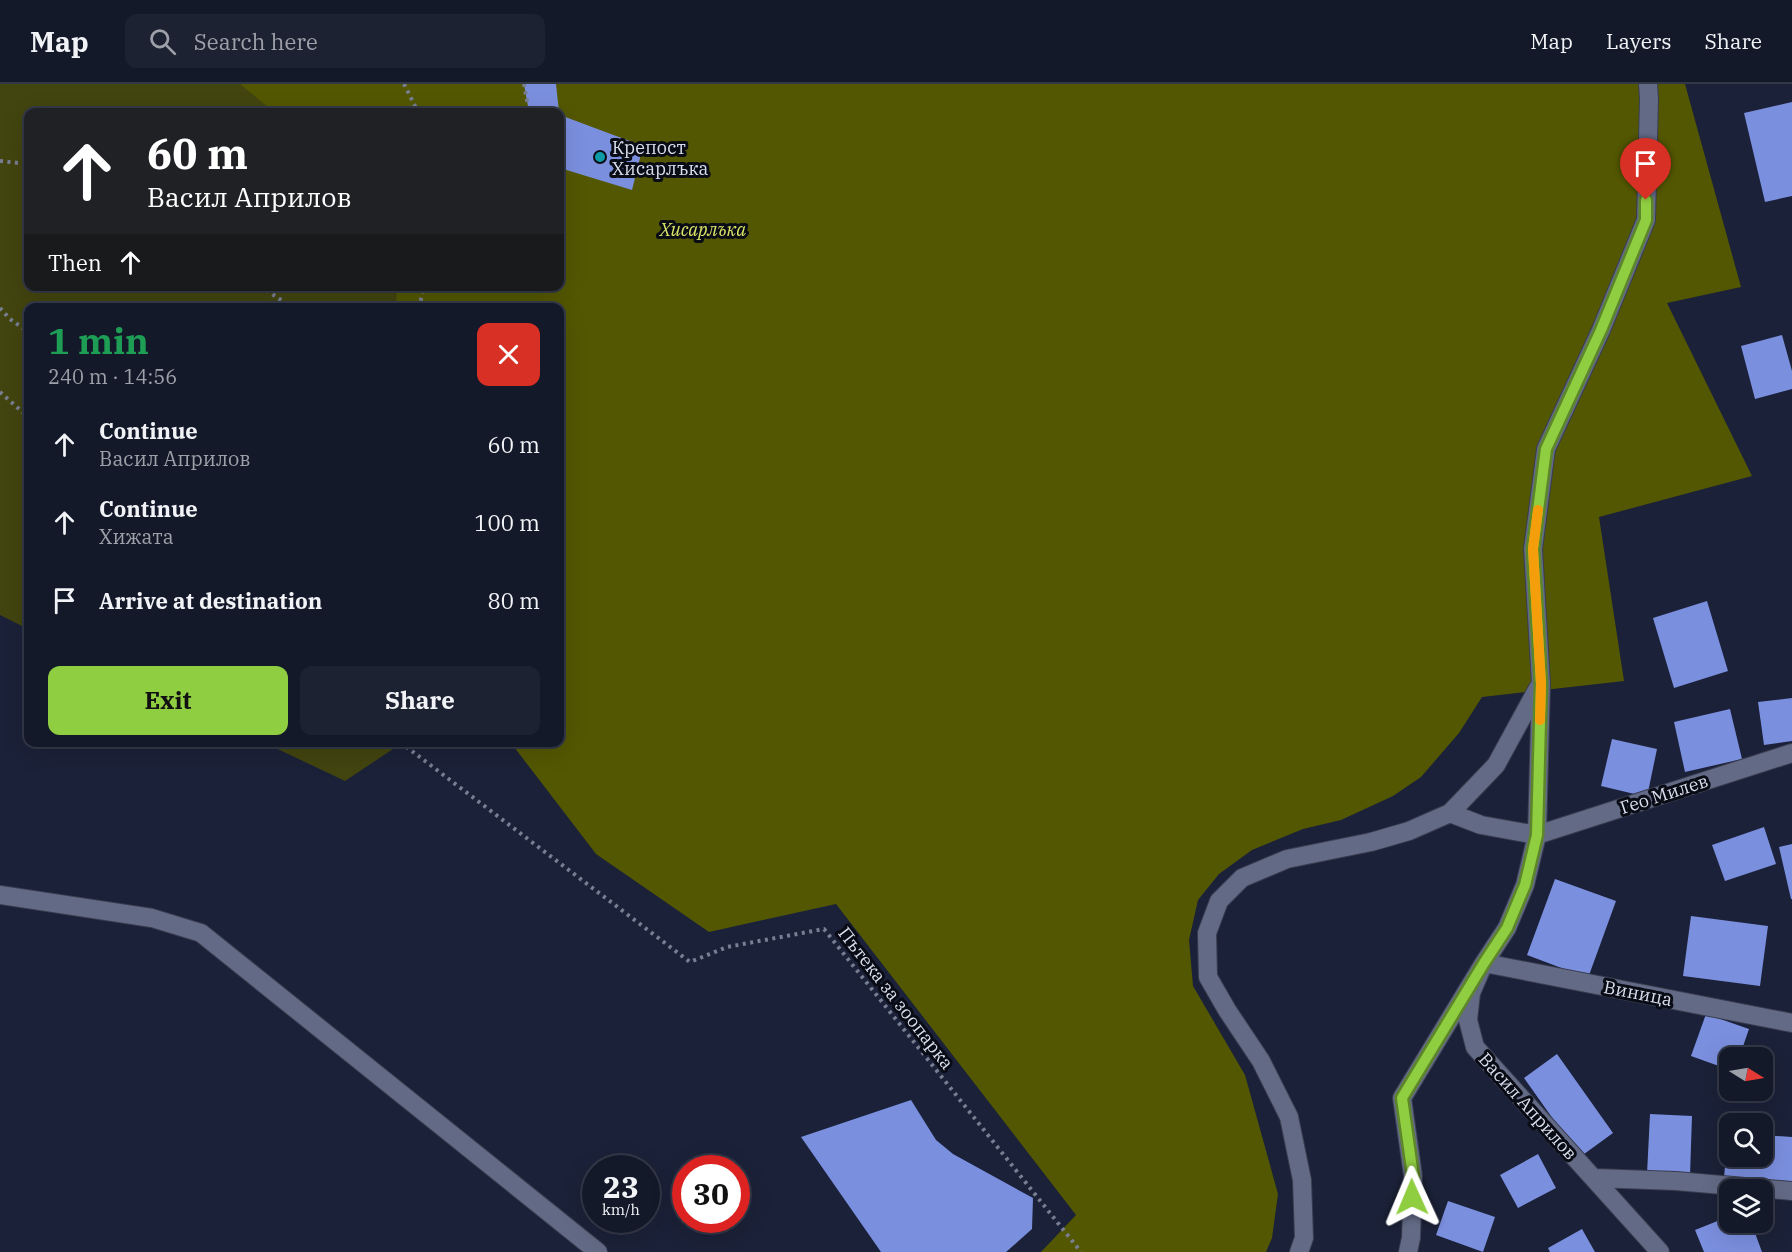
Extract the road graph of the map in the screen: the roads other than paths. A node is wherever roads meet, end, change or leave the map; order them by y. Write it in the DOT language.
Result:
graph roads {
  1 [pos="1648,84"];
  2 [pos="1541,684"];
  3 [pos="1792,753"];
  4 [pos="1450,813"];
  5 [pos="1537,835"];
  6 [pos="0,896"];
  7 [pos="1484,963"];
  8 [pos="1792,1023"];
  9 [pos="1595,1178"];
  10 [pos="1792,1191"];
  11 [pos="598,1252"];
  12 [pos="1299,1252"];
  13 [pos="1408,1252"];
  14 [pos="1660,1252"];
  1 -- 2 [label="street, Васил Априлов"];
  2 -- 4 [label="street"];
  2 -- 5 [label="street, Васил Априлов"];
  3 -- 5 [label="street, Гео Милев"];
  4 -- 5 [label="street"];
  4 -- 12 [label="street"];
  5 -- 7 [label="street, Васил Априлов"];
  6 -- 11 [label="street"];
  7 -- 8 [label="street, Виница"];
  7 -- 9 [label="street, Васил Априлов"];
  7 -- 13 [label="street"];
  9 -- 10 [label="street"];
  9 -- 14 [label="street, Васил Априлов"];
}
